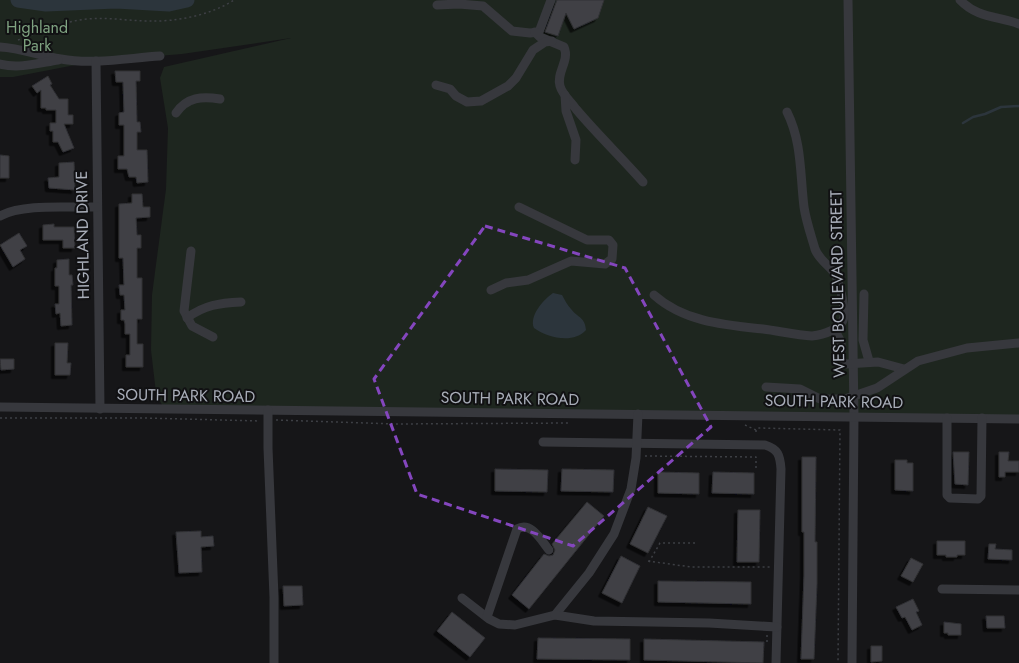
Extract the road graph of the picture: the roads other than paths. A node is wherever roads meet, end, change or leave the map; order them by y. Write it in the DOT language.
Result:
graph roads {
  1 [pos="551,0"];
  2 [pos="848,0"];
  3 [pos="960,0"];
  4 [pos="438,3"];
  5 [pos="427,6"];
  6 [pos="1019,24"];
  7 [pos="535,32"];
  8 [pos="552,41"];
  9 [pos="0,47"];
  10 [pos="160,56"];
  11 [pos="61,59"];
  12 [pos="96,61"];
  13 [pos="0,64"];
  14 [pos="436,85"];
  15 [pos="565,95"];
  16 [pos="220,99"];
  17 [pos="787,112"];
  18 [pos="176,113"];
  19 [pos="575,160"];
  20 [pos="643,182"];
  21 [pos="97,207"];
  22 [pos="519,207"];
  23 [pos="0,216"];
  24 [pos="191,251"];
  25 [pos="491,290"];
  26 [pos="864,294"];
  27 [pos="654,295"];
  28 [pos="241,302"];
  29 [pos="187,318"];
  30 [pos="834,329"];
  31 [pos="213,337"];
  32 [pos="1019,343"];
  33 [pos="869,361"];
  34 [pos="853,364"];
  35 [pos="904,369"];
  36 [pos="766,387"];
  37 [pos="854,396"];
  38 [pos="0,407"];
  39 [pos="100,409"];
  40 [pos="268,410"];
  41 [pos="638,414"];
  42 [pos="854,416"];
  43 [pos="947,418"];
  44 [pos="982,418"];
  45 [pos="1019,419"];
  46 [pos="543,442"];
  47 [pos="637,443"];
  48 [pos="550,550"];
  49 [pos="942,589"];
  50 [pos="1019,590"];
  51 [pos="462,598"];
  52 [pos="555,615"];
  53 [pos="487,617"];
  54 [pos="777,627"];
  55 [pos="274,663"];
  56 [pos="776,663"];
  57 [pos="852,663"];
  1 -- 7 [label="street"];
  2 -- 34 [label="street, WEST BOULEVARD STREET"];
  3 -- 6 [label="street"];
  4 -- 5 [label="street"];
  4 -- 7 [label="street"];
  7 -- 8 [label="street"];
  8 -- 14 [label="street"];
  8 -- 15 [label="street"];
  9 -- 11 [label="street"];
  10 -- 12 [label="street"];
  11 -- 12 [label="street"];
  11 -- 13 [label="street"];
  12 -- 21 [label="street, HIGHLAND DRIVE"];
  15 -- 19 [label="street"];
  15 -- 20 [label="street"];
  16 -- 18 [label="street"];
  17 -- 30 [label="street"];
  21 -- 23 [label="street"];
  21 -- 39 [label="street, HIGHLAND DRIVE"];
  22 -- 25 [label="street"];
  24 -- 29 [label="street"];
  26 -- 33 [label="street"];
  27 -- 30 [label="street"];
  28 -- 29 [label="street"];
  29 -- 31 [label="street"];
  30 -- 34 [label="street"];
  32 -- 35 [label="street"];
  33 -- 34 [label="street"];
  33 -- 35 [label="street"];
  34 -- 37 [label="street, WEST BOULEVARD STREET"];
  35 -- 37 [label="street"];
  36 -- 37 [label="street"];
  37 -- 42 [label="street, WEST BOULEVARD STREET"];
  38 -- 39 [label="street, SOUTH PARK ROAD"];
  39 -- 40 [label="street, SOUTH PARK ROAD"];
  40 -- 41 [label="street, SOUTH PARK ROAD"];
  40 -- 55 [label="street"];
  41 -- 42 [label="street, SOUTH PARK ROAD"];
  41 -- 47 [label="street"];
  42 -- 43 [label="street, SOUTH PARK ROAD"];
  42 -- 57 [label="street, WEST BOULEVARD STREET"];
  43 -- 44 [label="street, SOUTH PARK ROAD"];
  43 -- 44 [label="street"];
  44 -- 45 [label="street, SOUTH PARK ROAD"];
  46 -- 47 [label="street"];
  47 -- 52 [label="street"];
  47 -- 54 [label="street"];
  48 -- 53 [label="street"];
  49 -- 50 [label="street"];
  51 -- 53 [label="street"];
  52 -- 53 [label="street"];
  52 -- 54 [label="street"];
  54 -- 56 [label="street"];
}
